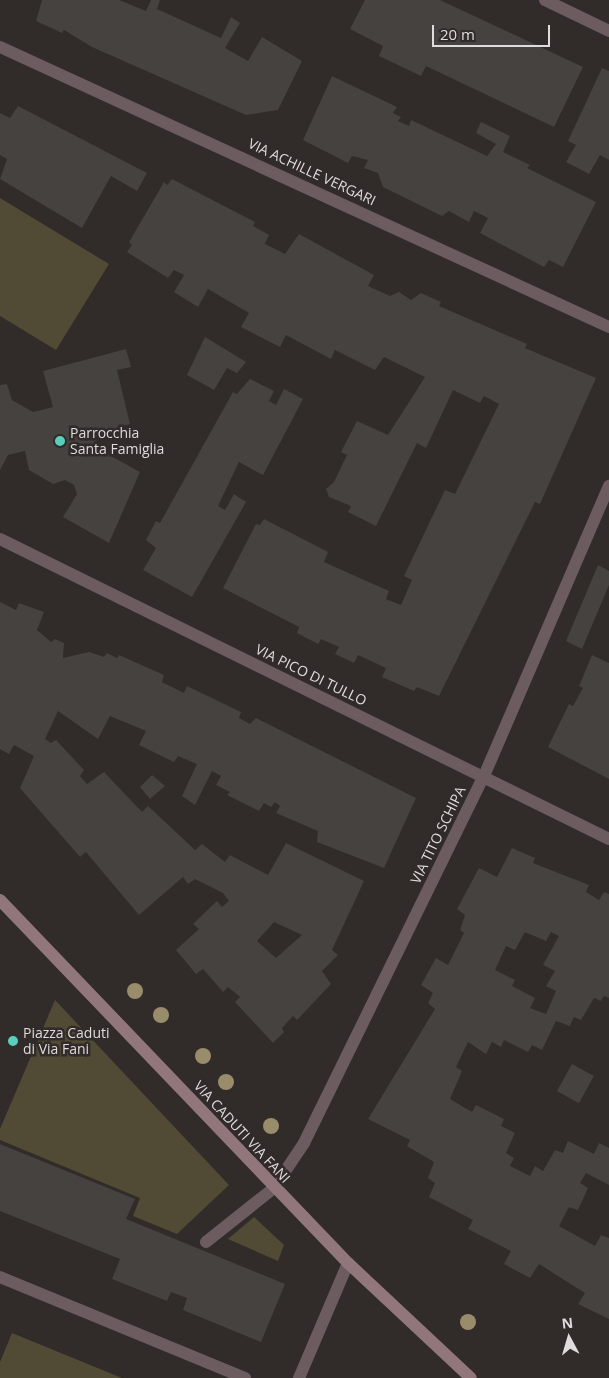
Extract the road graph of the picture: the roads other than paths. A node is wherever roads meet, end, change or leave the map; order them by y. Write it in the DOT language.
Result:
graph roads {
  1 [pos="544,0"];
  2 [pos="609,31"];
  3 [pos="0,47"];
  4 [pos="609,327"];
  5 [pos="609,486"];
  6 [pos="0,539"];
  7 [pos="484,776"];
  8 [pos="609,839"];
  9 [pos="0,900"];
  10 [pos="274,1188"];
  11 [pos="206,1242"];
  12 [pos="348,1263"];
  13 [pos="0,1277"];
  14 [pos="245,1378"];
  15 [pos="299,1378"];
  16 [pos="470,1378"];
  1 -- 2 [label="street"];
  3 -- 4 [label="street, VIA ACHILLE VERGARI"];
  5 -- 7 [label="street, VIA TITO SCHIPA"];
  6 -- 7 [label="street, VIA PICO DI TULLO"];
  7 -- 8 [label="street, VIA PICO DI TULLO"];
  7 -- 10 [label="street, VIA TITO SCHIPA"];
  9 -- 10 [label="street, VIA CADUTI VIA FANI"];
  10 -- 11 [label="street, VIA TITO SCHIPA"];
  10 -- 12 [label="street, VIA CADUTI VIA FANI"];
  12 -- 15 [label="street"];
  12 -- 16 [label="street, VIA CADUTI VIA FANI"];
  13 -- 14 [label="street"];
}
